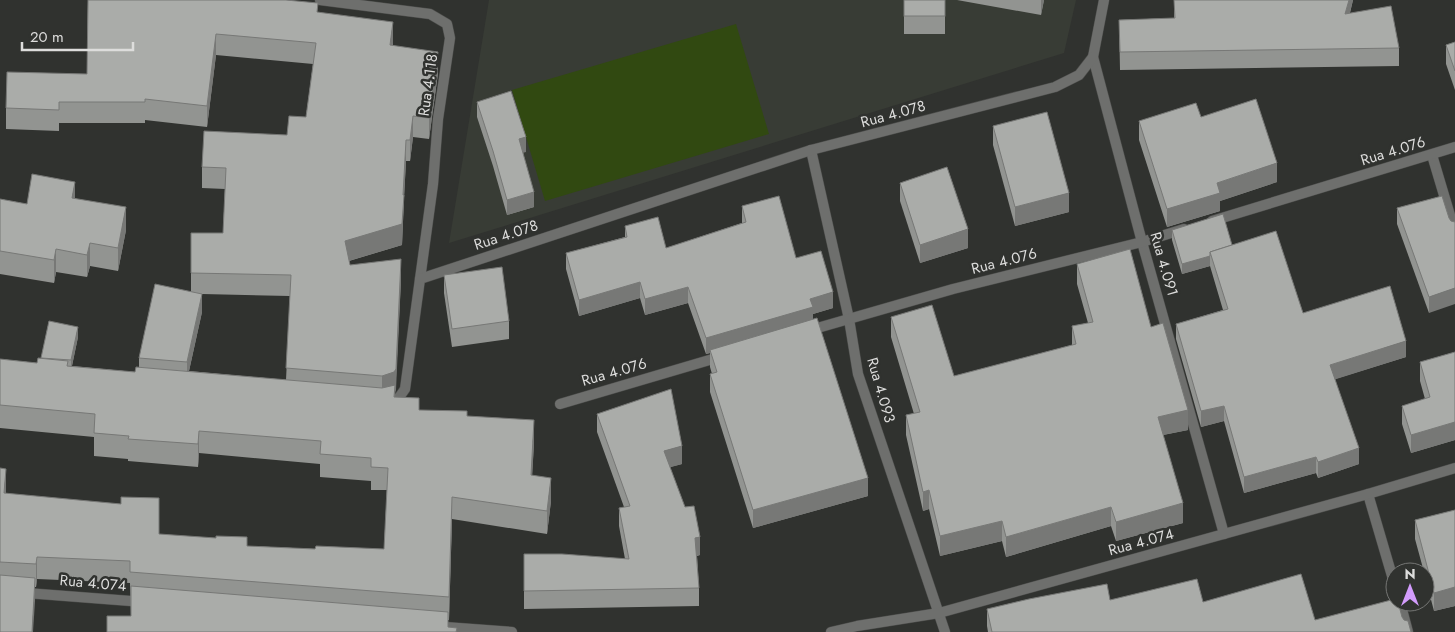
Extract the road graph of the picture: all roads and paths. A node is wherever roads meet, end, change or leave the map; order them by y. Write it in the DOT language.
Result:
graph roads {
  1 [pos="320,0"];
  2 [pos="1104,0"];
  3 [pos="1093,57"];
  4 [pos="1455,147"];
  5 [pos="811,150"];
  6 [pos="1432,155"];
  7 [pos="1455,232"];
  8 [pos="1142,242"];
  9 [pos="420,279"];
  10 [pos="850,319"];
  11 [pos="793,335"];
  12 [pos="737,352"];
  13 [pos="374,403"];
  14 [pos="560,404"];
  15 [pos="1455,468"];
  16 [pos="1368,494"];
  17 [pos="1224,534"];
  18 [pos="1388,562"];
  19 [pos="0,591"];
  20 [pos="159,604"];
  21 [pos="1403,612"];
  22 [pos="939,613"];
  23 [pos="436,626"];
  24 [pos="512,632"];
  25 [pos="831,632"];
  26 [pos="945,632"];
  27 [pos="1408,632"];
  1 -- 9 [label="street, Rua 4.118"];
  2 -- 3 [label="street, Rua 4.091"];
  3 -- 5 [label="street, Rua 4.078"];
  3 -- 8 [label="street, Rua 4.091"];
  4 -- 6 [label="street, Rua 4.076"];
  5 -- 9 [label="street, Rua 4.078"];
  5 -- 10 [label="street, Rua 4.093"];
  6 -- 7 [label="street"];
  6 -- 8 [label="street, Rua 4.076"];
  8 -- 10 [label="street, Rua 4.076"];
  8 -- 17 [label="street, Rua 4.091"];
  9 -- 13 [label="street"];
  10 -- 11 [label="street, Rua 4.076"];
  10 -- 22 [label="street, Rua 4.093"];
  12 -- 14 [label="street, Rua 4.076"];
  15 -- 16 [label="street, Rua 4.074"];
  16 -- 17 [label="street, Rua 4.074"];
  16 -- 18 [label="street"];
  17 -- 22 [label="street, Rua 4.074"];
  19 -- 20 [label="street, Rua 4.074"];
  21 -- 27 [label="street"];
  22 -- 25 [label="street, Rua 4.074"];
  22 -- 26 [label="street, Rua 4.093"];
  23 -- 24 [label="street"];
}
